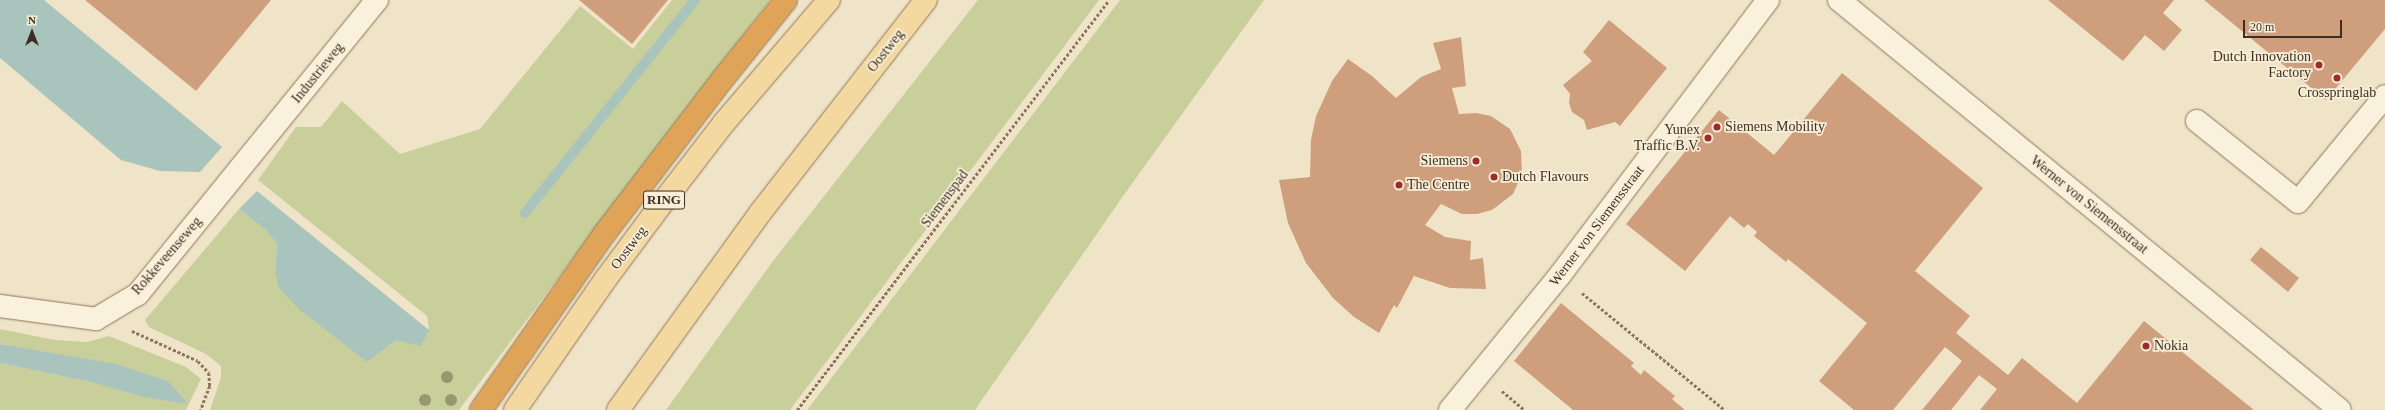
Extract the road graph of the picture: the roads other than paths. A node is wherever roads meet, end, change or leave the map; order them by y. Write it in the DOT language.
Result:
graph roads {
  1 [pos="377,0"];
  2 [pos="786,0"];
  3 [pos="829,0"];
  4 [pos="926,0"];
  5 [pos="1768,0"];
  6 [pos="1839,0"];
  7 [pos="2385,96"];
  8 [pos="2197,121"];
  9 [pos="260,146"];
  10 [pos="0,306"];
  11 [pos="481,410"];
  12 [pos="515,410"];
  13 [pos="618,410"];
  14 [pos="1450,410"];
  15 [pos="2340,410"];
  1 -- 9 [label="street, Industrieweg"];
  2 -- 11 [label="highway"];
  3 -- 12 [label="main road, Oostweg / RING"];
  4 -- 13 [label="main road, Oostweg"];
  5 -- 14 [label="street, Werner von Siemensstraat"];
  6 -- 15 [label="street, Werner von Siemensstraat"];
  7 -- 8 [label="street"];
  9 -- 10 [label="street, Rokkeveenseweg"];
}
